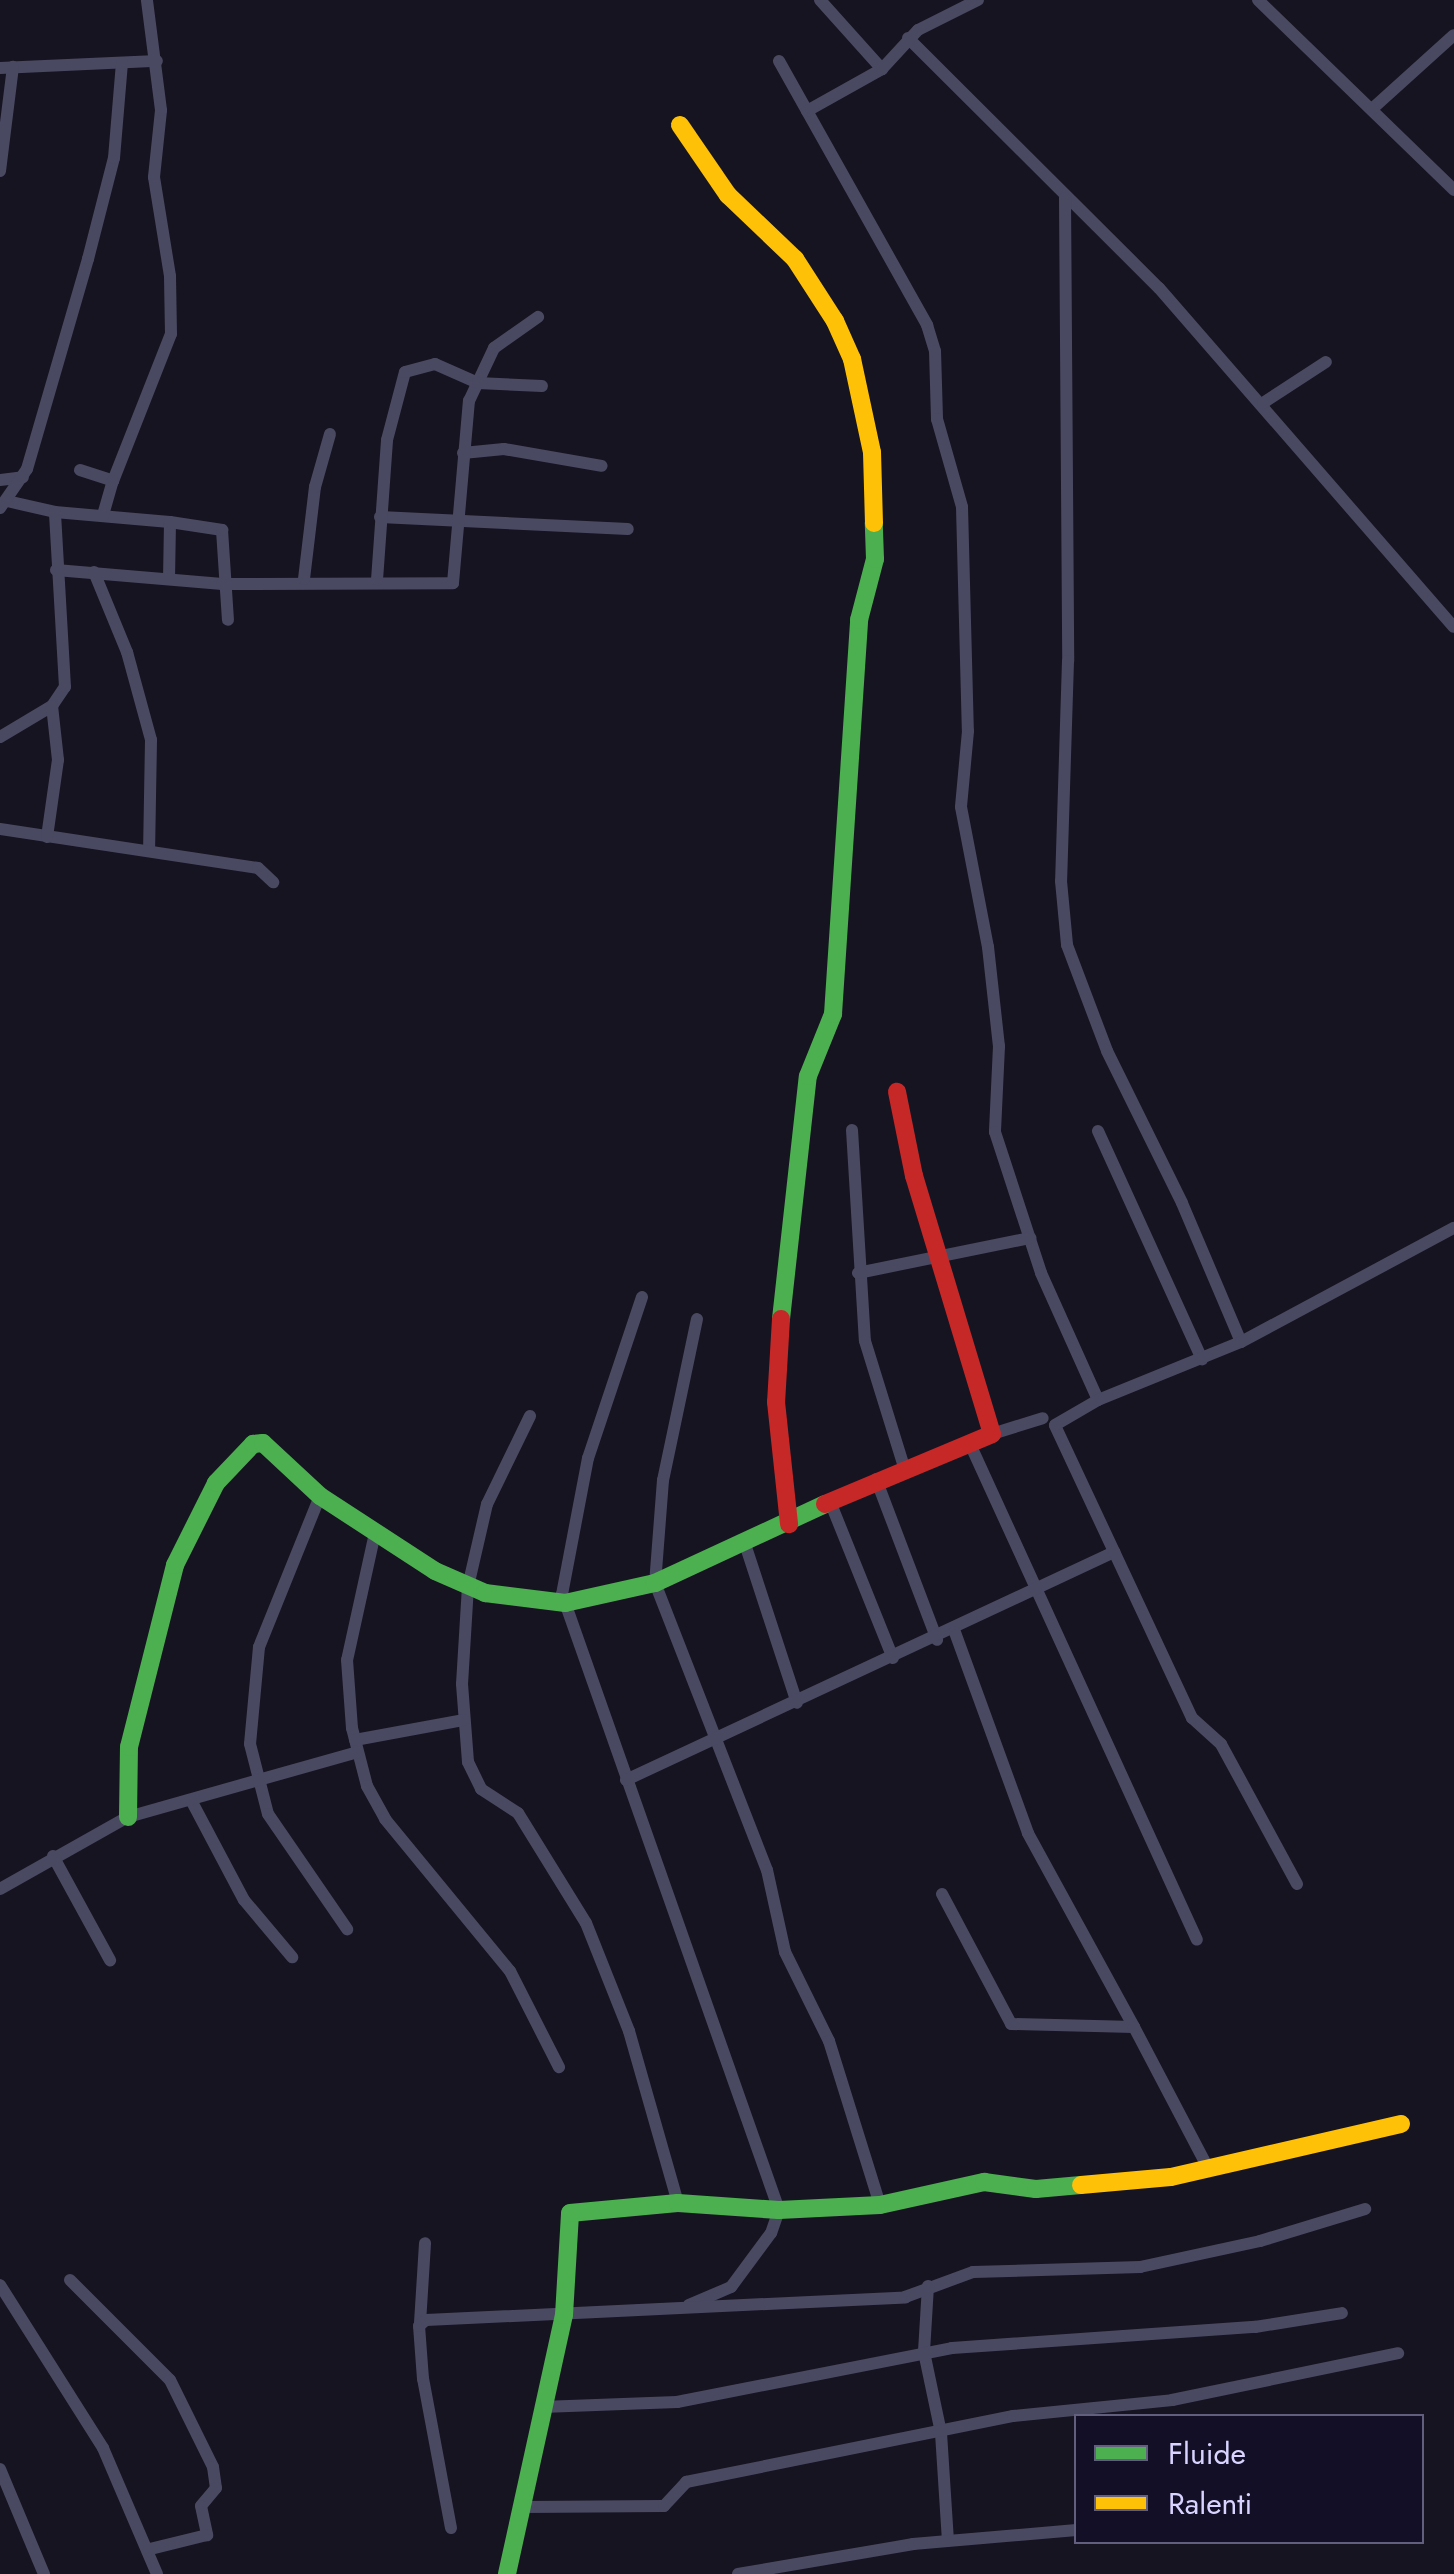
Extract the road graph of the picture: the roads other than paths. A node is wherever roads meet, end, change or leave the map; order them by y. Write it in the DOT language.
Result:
graph roads {
  1 [pos="147,0"];
  2 [pos="820,0"];
  3 [pos="946,0"];
  4 [pos="978,0"];
  5 [pos="1258,0"];
  6 [pos="956,14"];
  7 [pos="1454,35"];
  8 [pos="908,38"];
  9 [pos="157,61"];
  10 [pos="779,61"];
  11 [pos="122,63"];
  12 [pos="7,68"];
  13 [pos="882,69"];
  14 [pos="1372,109"];
  15 [pos="807,111"];
  16 [pos="680,125"];
  17 [pos="0,171"];
  18 [pos="1454,190"];
  19 [pos="1065,198"];
  20 [pos="538,317"];
  21 [pos="1326,362"];
  22 [pos="478,383"];
  23 [pos="542,386"];
  24 [pos="1262,402"];
  25 [pos="330,434"];
  26 [pos="463,453"];
  27 [pos="602,466"];
  28 [pos="80,470"];
  29 [pos="23,477"];
  30 [pos="0,480"];
  31 [pos="113,481"];
  32 [pos="4,504"];
  33 [pos="55,512"];
  34 [pos="103,515"];
  35 [pos="380,517"];
  36 [pos="461,521"];
  37 [pos="170,522"];
  38 [pos="628,529"];
  39 [pos="56,570"];
  40 [pos="94,572"];
  41 [pos="169,577"];
  42 [pos="304,579"];
  43 [pos="377,580"];
  44 [pos="222,584"];
  45 [pos="228,620"];
  46 [pos="1454,627"];
  47 [pos="52,706"];
  48 [pos="0,738"];
  49 [pos="0,829"];
  50 [pos="47,837"];
  51 [pos="149,850"];
  52 [pos="273,882"];
  53 [pos="898,1092"];
  54 [pos="852,1130"];
  55 [pos="1098,1131"];
  56 [pos="1454,1228"];
  57 [pos="1030,1238"];
  58 [pos="940,1261"];
  59 [pos="858,1273"];
  60 [pos="642,1297"];
  61 [pos="697,1319"];
  62 [pos="1240,1342"];
  63 [pos="1202,1360"];
  64 [pos="1098,1400"];
  65 [pos="530,1416"];
  66 [pos="1043,1418"];
  67 [pos="992,1434"];
  68 [pos="970,1444"];
  69 [pos="904,1467"];
  70 [pos="876,1479"];
  71 [pos="320,1496"];
  72 [pos="831,1504"];
  73 [pos="789,1524"];
  74 [pos="375,1533"];
  75 [pos="745,1544"];
  76 [pos="1114,1552"];
  77 [pos="655,1582"];
  78 [pos="468,1586"];
  79 [pos="1032,1590"];
  80 [pos="565,1603"];
  81 [pos="955,1632"];
  82 [pos="937,1640"];
  83 [pos="894,1658"];
  84 [pos="797,1703"];
  85 [pos="464,1720"];
  86 [pos="712,1742"];
  87 [pos="356,1746"];
  88 [pos="626,1780"];
  89 [pos="258,1782"];
  90 [pos="191,1800"];
  91 [pos="128,1817"];
  92 [pos="53,1856"];
  93 [pos="1297,1884"];
  94 [pos="0,1890"];
  95 [pos="942,1894"];
  96 [pos="348,1929"];
  97 [pos="1197,1940"];
  98 [pos="292,1957"];
  99 [pos="110,1960"];
  100 [pos="1134,2027"];
  101 [pos="559,2068"];
  102 [pos="1401,2124"];
  103 [pos="1208,2170"];
  104 [pos="678,2203"];
  105 [pos="880,2205"];
  106 [pos="1365,2208"];
  107 [pos="779,2210"];
  108 [pos="425,2243"];
  109 [pos="70,2280"];
  110 [pos="0,2285"];
  111 [pos="928,2286"];
  112 [pos="678,2310"];
  113 [pos="1342,2313"];
  114 [pos="564,2315"];
  115 [pos="420,2323"];
  116 [pos="924,2352"];
  117 [pos="1398,2354"];
  118 [pos="542,2407"];
  119 [pos="941,2433"];
  120 [pos="0,2469"];
  121 [pos="524,2507"];
  122 [pos="450,2528"];
  123 [pos="1074,2530"];
  124 [pos="948,2540"];
  125 [pos="150,2549"];
  126 [pos="44,2574"];
  127 [pos="158,2574"];
  128 [pos="507,2574"];
  129 [pos="738,2574"];
  1 -- 9 [label="street"];
  2 -- 13 [label="street"];
  3 -- 6 [label="street"];
  4 -- 6 [label="street"];
  5 -- 14 [label="street"];
  6 -- 8 [label="street"];
  7 -- 14 [label="street"];
  8 -- 13 [label="street"];
  8 -- 19 [label="street"];
  9 -- 11 [label="street"];
  9 -- 31 [label="street"];
  10 -- 15 [label="street"];
  11 -- 12 [label="street"];
  11 -- 29 [label="street"];
  12 -- 17 [label="street"];
  13 -- 15 [label="street"];
  14 -- 18 [label="street"];
  15 -- 57 [label="street"];
  16 -- 73 [label="street"];
  19 -- 24 [label="street"];
  19 -- 62 [label="street"];
  20 -- 22 [label="street"];
  21 -- 24 [label="street"];
  22 -- 23 [label="street"];
  22 -- 26 [label="street"];
  22 -- 35 [label="street"];
  24 -- 46 [label="street"];
  25 -- 42 [label="street"];
  26 -- 27 [label="street"];
  26 -- 36 [label="street"];
  28 -- 31 [label="street"];
  29 -- 30 [label="street"];
  29 -- 32 [label="street"];
  31 -- 34 [label="street"];
  32 -- 33 [label="street"];
  33 -- 34 [label="street"];
  33 -- 39 [label="street"];
  34 -- 37 [label="street"];
  35 -- 36 [label="street"];
  35 -- 43 [label="street"];
  36 -- 38 [label="street"];
  36 -- 43 [label="street"];
  37 -- 41 [label="street"];
  37 -- 44 [label="street"];
  39 -- 40 [label="street"];
  39 -- 47 [label="street"];
  40 -- 41 [label="street"];
  40 -- 51 [label="street"];
  41 -- 44 [label="street"];
  42 -- 43 [label="street"];
  42 -- 44 [label="street"];
  44 -- 45 [label="street"];
  47 -- 48 [label="street"];
  47 -- 50 [label="street"];
  49 -- 50 [label="street"];
  50 -- 51 [label="street"];
  51 -- 52 [label="street"];
  53 -- 58 [label="street"];
  54 -- 59 [label="street"];
  55 -- 63 [label="street"];
  56 -- 62 [label="street"];
  57 -- 58 [label="street"];
  57 -- 64 [label="street"];
  58 -- 59 [label="street"];
  58 -- 67 [label="street"];
  59 -- 69 [label="street"];
  60 -- 80 [label="street"];
  61 -- 77 [label="street"];
  62 -- 63 [label="street"];
  63 -- 64 [label="street"];
  64 -- 76 [label="street"];
  65 -- 78 [label="street"];
  66 -- 67 [label="street"];
  67 -- 68 [label="street"];
  68 -- 69 [label="street"];
  68 -- 79 [label="street"];
  69 -- 70 [label="street"];
  70 -- 72 [label="street"];
  70 -- 82 [label="street"];
  71 -- 74 [label="street"];
  71 -- 89 [label="street"];
  71 -- 91 [label="street"];
  72 -- 73 [label="street"];
  72 -- 83 [label="street"];
  73 -- 75 [label="street"];
  74 -- 78 [label="street"];
  74 -- 87 [label="street"];
  75 -- 77 [label="street"];
  75 -- 84 [label="street"];
  76 -- 79 [label="street"];
  76 -- 93 [label="street"];
  77 -- 80 [label="street"];
  77 -- 86 [label="street"];
  78 -- 80 [label="street"];
  78 -- 85 [label="street"];
  79 -- 81 [label="street"];
  79 -- 97 [label="street"];
  80 -- 88 [label="street"];
  81 -- 82 [label="street"];
  81 -- 100 [label="street"];
  82 -- 83 [label="street"];
  83 -- 84 [label="street"];
  84 -- 86 [label="street"];
  85 -- 87 [label="street"];
  85 -- 104 [label="street"];
  86 -- 88 [label="street"];
  86 -- 105 [label="street"];
  87 -- 89 [label="street"];
  87 -- 101 [label="street"];
  88 -- 107 [label="street"];
  89 -- 90 [label="street"];
  89 -- 96 [label="street"];
  90 -- 91 [label="street"];
  90 -- 98 [label="street"];
  91 -- 92 [label="street"];
  92 -- 94 [label="street"];
  92 -- 99 [label="street"];
  95 -- 100 [label="street"];
  100 -- 103 [label="street"];
  102 -- 103 [label="street"];
  103 -- 105 [label="street"];
  104 -- 107 [label="street"];
  104 -- 114 [label="street"];
  105 -- 107 [label="street"];
  106 -- 111 [label="street"];
  107 -- 112 [label="street"];
  108 -- 115 [label="street"];
  109 -- 125 [label="street"];
  110 -- 125 [label="street"];
  111 -- 112 [label="street"];
  111 -- 116 [label="street"];
  112 -- 114 [label="street"];
  113 -- 116 [label="street"];
  114 -- 115 [label="street"];
  114 -- 118 [label="street"];
  115 -- 122 [label="street"];
  116 -- 118 [label="street"];
  116 -- 119 [label="street"];
  117 -- 119 [label="street"];
  118 -- 121 [label="street"];
  119 -- 121 [label="street"];
  119 -- 124 [label="street"];
  120 -- 126 [label="street"];
  121 -- 128 [label="street"];
  123 -- 124 [label="street"];
  124 -- 129 [label="street"];
  125 -- 127 [label="street"];
}
